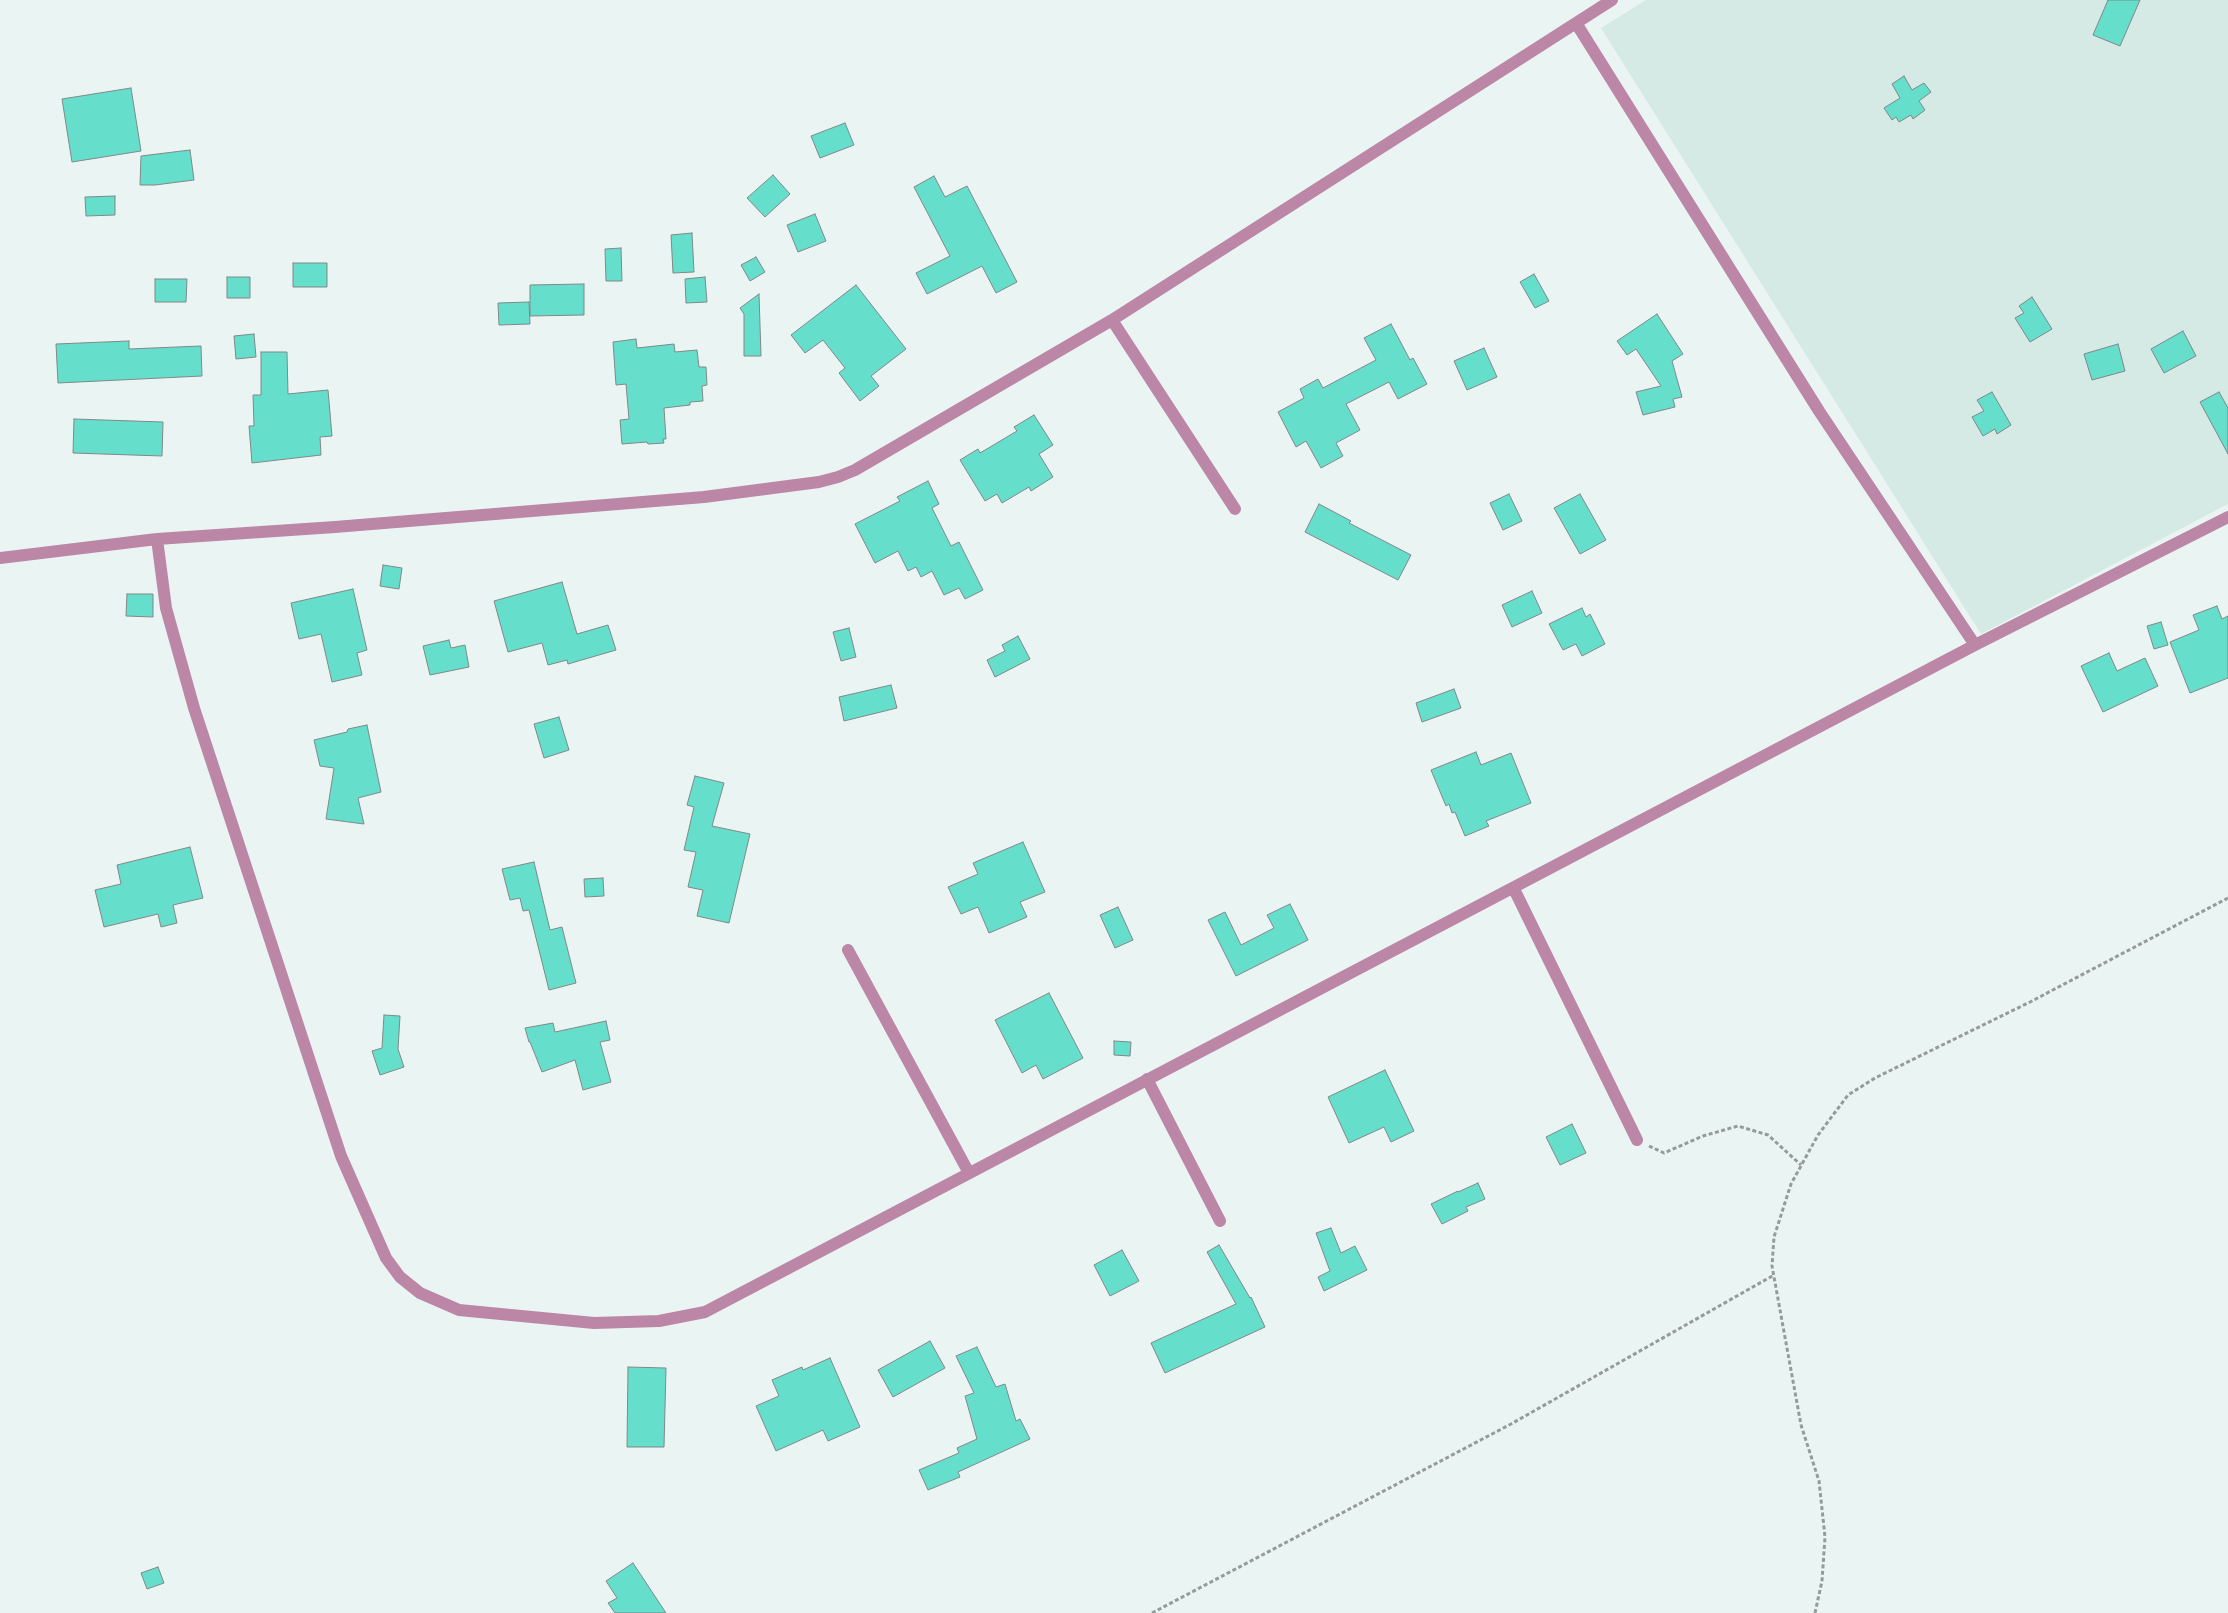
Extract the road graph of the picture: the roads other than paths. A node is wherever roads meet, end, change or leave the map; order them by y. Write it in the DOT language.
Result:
graph roads {
  1 [pos="1612,0"];
  2 [pos="1576,23"];
  3 [pos="1112,320"];
  4 [pos="1235,509"];
  5 [pos="2228,517"];
  6 [pos="157,539"];
  7 [pos="0,558"];
  8 [pos="1975,645"];
  9 [pos="1514,889"];
  10 [pos="848,950"];
  11 [pos="1148,1079"];
  12 [pos="1637,1140"];
  13 [pos="970,1173"];
  14 [pos="1220,1221"];
  1 -- 2 [label="street"];
  2 -- 3 [label="street"];
  2 -- 8 [label="street"];
  3 -- 4 [label="street"];
  3 -- 6 [label="street"];
  5 -- 8 [label="street"];
  6 -- 7 [label="street"];
  6 -- 13 [label="street"];
  8 -- 9 [label="street"];
  9 -- 11 [label="street"];
  9 -- 12 [label="street"];
  10 -- 13 [label="street"];
  11 -- 13 [label="street"];
  11 -- 14 [label="street"];
}
